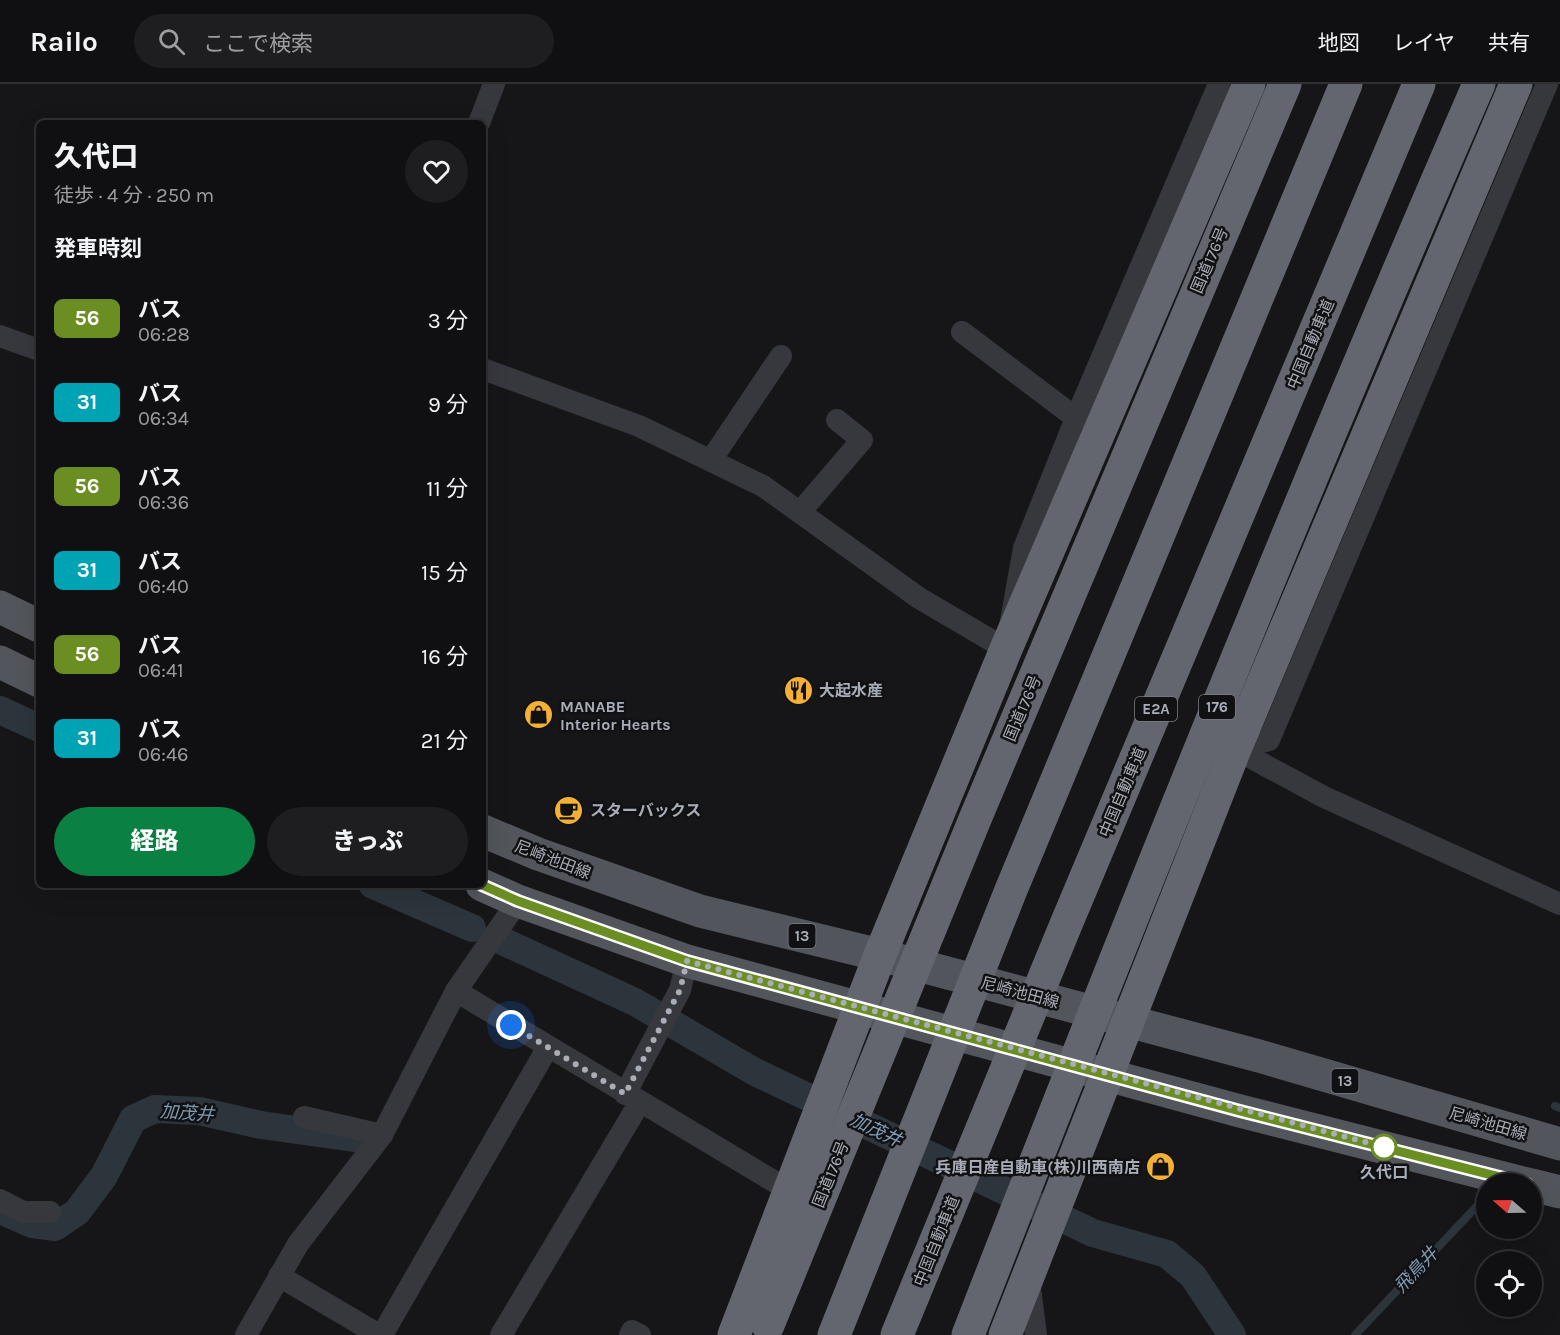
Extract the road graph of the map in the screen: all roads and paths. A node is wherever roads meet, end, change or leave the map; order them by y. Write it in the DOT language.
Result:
graph roads {
  1 [pos="494,84"];
  2 [pos="1220,84"];
  3 [pos="1249,84"];
  4 [pos="1285,84"];
  5 [pos="1346,84"];
  6 [pos="1419,84"];
  7 [pos="1479,84"];
  8 [pos="1516,84"];
  9 [pos="1547,84"];
  10 [pos="480,120"];
  11 [pos="962,332"];
  12 [pos="0,336"];
  13 [pos="36,349"];
  14 [pos="781,356"];
  15 [pos="486,370"];
  16 [pos="1076,418"];
  17 [pos="837,420"];
  18 [pos="711,459"];
  19 [pos="801,511"];
  20 [pos="0,607"];
  21 [pos="36,625"];
  22 [pos="1006,649"];
  23 [pos="0,662"];
  24 [pos="36,680"];
  25 [pos="1235,749"];
  26 [pos="486,832"];
  27 [pos="486,887"];
  28 [pos="518,901"];
  29 [pos="1560,904"];
  30 [pos="880,955"];
  31 [pos="687,961"];
  32 [pos="456,991"];
  33 [pos="862,1007"];
  34 [pos="1128,1022"];
  35 [pos="548,1047"];
  36 [pos="1108,1074"];
  37 [pos="633,1098"];
  38 [pos="304,1117"];
  39 [pos="382,1135"];
  40 [pos="1560,1144"];
  41 [pos="1487,1173"];
  42 [pos="1542,1187"];
  43 [pos="790,1191"];
  44 [pos="1560,1192"];
  45 [pos="0,1200"];
  46 [pos="50,1212"];
  47 [pos="1029,1275"];
  48 [pos="279,1276"];
  49 [pos="766,1330"];
  50 [pos="246,1335"];
  51 [pos="381,1335"];
  52 [pos="501,1335"];
  53 [pos="630,1335"];
  54 [pos="640,1335"];
  55 [pos="734,1335"];
  56 [pos="834,1335"];
  57 [pos="897,1335"];
  58 [pos="968,1335"];
  59 [pos="1005,1335"];
  60 [pos="1036,1335"];
  1 -- 10 [label="street"];
  2 -- 16 [label="street"];
  3 -- 22 [label="highway"];
  4 -- 49 [label="highway, 国道176号, bridge"];
  5 -- 56 [label="highway, bridge"];
  6 -- 57 [label="highway, 中国自動車道 / E2A, bridge"];
  7 -- 58 [label="highway, 176, bridge"];
  8 -- 25 [label="highway"];
  9 -- 25 [label="street"];
  11 -- 16 [label="street"];
  12 -- 13 [label="street"];
  14 -- 18 [label="street"];
  15 -- 18 [label="street"];
  16 -- 22 [label="street"];
  17 -- 19 [label="street"];
  18 -- 19 [label="street"];
  19 -- 22 [label="street"];
  20 -- 21 [label="main road"];
  22 -- 30 [label="highway"];
  23 -- 24 [label="main road"];
  25 -- 29 [label="street"];
  25 -- 34 [label="highway"];
  26 -- 30 [label="main road, 尼崎池田線 / 13"];
  27 -- 28 [label="main road"];
  28 -- 31 [label="main road"];
  28 -- 32 [label="street"];
  30 -- 33 [label="highway"];
  30 -- 34 [label="main road, 尼崎池田線 / 13"];
  31 -- 33 [label="main road"];
  31 -- 37 [label="street"];
  32 -- 35 [label="street"];
  32 -- 39 [label="street"];
  33 -- 36 [label="main road"];
  33 -- 43 [label="highway"];
  34 -- 36 [label="highway"];
  34 -- 40 [label="main road, 尼崎池田線 / 13"];
  35 -- 37 [label="street"];
  35 -- 51 [label="street"];
  36 -- 41 [label="main road"];
  36 -- 47 [label="highway"];
  37 -- 43 [label="street"];
  37 -- 52 [label="street"];
  38 -- 39 [label="street"];
  39 -- 48 [label="street"];
  42 -- 44 [label="main road"];
  43 -- 55 [label="highway"];
  45 -- 46 [label="street"];
  47 -- 59 [label="highway"];
  47 -- 60 [label="street"];
  48 -- 50 [label="street"];
  48 -- 51 [label="street"];
  53 -- 54 [label="street"];
}
